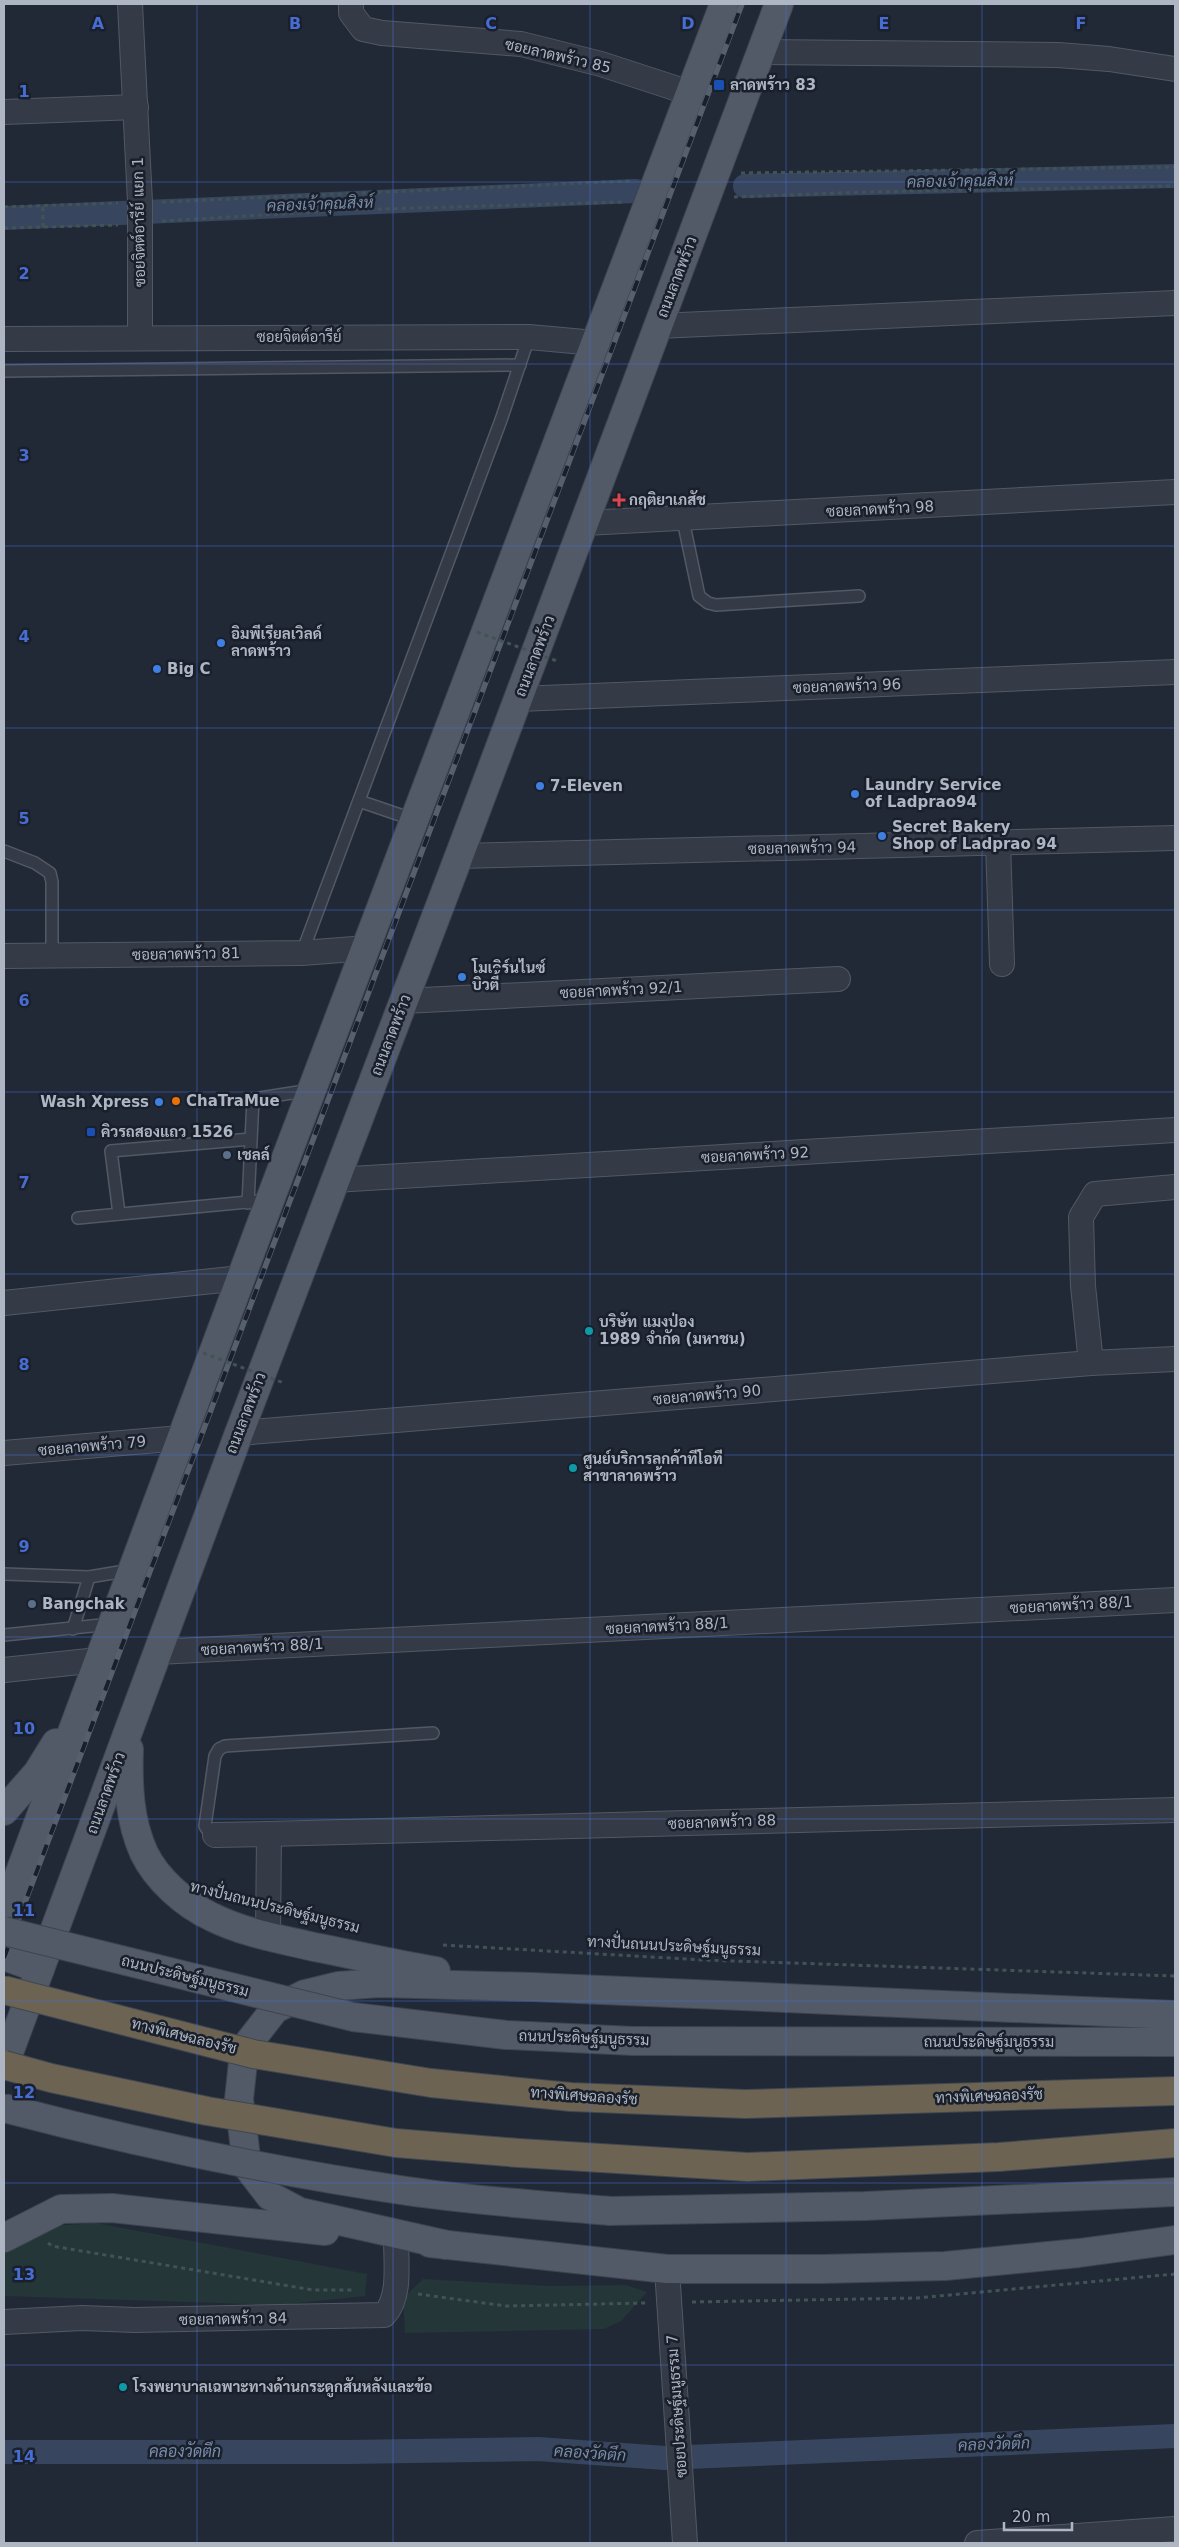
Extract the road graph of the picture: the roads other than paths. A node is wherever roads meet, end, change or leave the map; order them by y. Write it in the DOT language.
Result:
graph roads {
  1 [pos="130,4"];
  2 [pos="350,4"];
  3 [pos="724,4"];
  4 [pos="779,4"];
  5 [pos="761,52"];
  6 [pos="1175,69"];
  7 [pos="690,93"];
  8 [pos="136,106"];
  9 [pos="4,112"];
  10 [pos="1175,303"];
  11 [pos="658,326"];
  12 [pos="529,337"];
  13 [pos="140,338"];
  14 [pos="4,339"];
  15 [pos="595,343"];
  16 [pos="520,365"];
  17 [pos="4,371"];
  18 [pos="1175,492"];
  19 [pos="684,520"];
  20 [pos="584,523"];
  21 [pos="859,596"];
  22 [pos="1175,672"];
  23 [pos="518,699"];
  24 [pos="359,801"];
  25 [pos="415,820"];
  26 [pos="1175,838"];
  27 [pos="998,842"];
  28 [pos="4,851"];
  29 [pos="459,856"];
  30 [pos="367,948"];
  31 [pos="302,953"];
  32 [pos="4,956"];
  33 [pos="52,956"];
  34 [pos="1002,964"];
  35 [pos="838,979"];
  36 [pos="404,1001"];
  37 [pos="313,1090"];
  38 [pos="1175,1130"];
  39 [pos="251,1139"];
  40 [pos="334,1180"];
  41 [pos="1175,1187"];
  42 [pos="259,1201"];
  43 [pos="119,1214"];
  44 [pos="78,1218"];
  45 [pos="241,1278"];
  46 [pos="4,1303"];
  47 [pos="1175,1359"];
  48 [pos="1091,1363"];
  49 [pos="239,1433"];
  50 [pos="181,1438"];
  51 [pos="4,1453"];
  52 [pos="131,1570"];
  53 [pos="4,1574"];
  54 [pos="88,1576"];
  55 [pos="1175,1600"];
  56 [pos="111,1624"];
  57 [pos="73,1630"];
  58 [pos="4,1635"];
  59 [pos="158,1652"];
  60 [pos="98,1660"];
  61 [pos="4,1670"];
  62 [pos="85,1697"];
  63 [pos="130,1729"];
  64 [pos="432,1733"];
  65 [pos="1175,1810"];
  66 [pos="4,1811"];
  67 [pos="269,1834"];
  68 [pos="215,1835"];
  69 [pos="4,1915"];
  70 [pos="4,1931"];
  71 [pos="268,1937"];
  72 [pos="4,1956"];
  73 [pos="40,1969"];
  74 [pos="532,1987"];
  75 [pos="4,1990"];
  76 [pos="1175,2015"];
  77 [pos="1175,2042"];
  78 [pos="6,2052"];
  79 [pos="1175,2091"];
  80 [pos="4,2108"];
  81 [pos="1175,2143"];
  82 [pos="1175,2192"];
  83 [pos="4,2238"];
  84 [pos="396,2239"];
  85 [pos="1175,2240"];
  86 [pos="447,2245"];
  87 [pos="667,2269"];
  88 [pos="4,2322"];
  89 [pos="1175,2529"];
  90 [pos="685,2543"];
  91 [pos="977,2543"];
  1 -- 8 [label="street, ซอยจิตต์อารีย์ แยก 1"];
  2 -- 7 [label="street, ซอยลาดพร้าว 85"];
  3 -- 7 [label="main road"];
  4 -- 5 [label="main road, ถนนลาดพร้าว"];
  5 -- 6 [label="street"];
  5 -- 11 [label="main road, ถนนลาดพร้าว"];
  7 -- 15 [label="main road"];
  8 -- 9 [label="street"];
  8 -- 13 [label="street, ซอยจิตต์อารีย์ แยก 1"];
  10 -- 11 [label="street"];
  11 -- 20 [label="main road, ถนนลาดพร้าว"];
  12 -- 13 [label="street, ซอยจิตต์อารีย์"];
  12 -- 15 [label="street, ซอยจิตต์อารีย์"];
  12 -- 16 [label="lane"];
  13 -- 14 [label="street, ซอยจิตต์อารีย์"];
  15 -- 25 [label="main road"];
  16 -- 17 [label="lane"];
  16 -- 24 [label="lane"];
  18 -- 19 [label="street, ซอยลาดพร้าว 98"];
  19 -- 20 [label="street, ซอยลาดพร้าว 98"];
  19 -- 21 [label="lane"];
  20 -- 23 [label="main road, ถนนลาดพร้าว"];
  22 -- 23 [label="street, ซอยลาดพร้าว 96"];
  23 -- 29 [label="main road, ถนนลาดพร้าว"];
  24 -- 25 [label="lane"];
  24 -- 31 [label="lane"];
  25 -- 30 [label="main road"];
  26 -- 27 [label="street, ซอยลาดพร้าว 94"];
  27 -- 29 [label="street, ซอยลาดพร้าว 94"];
  27 -- 34 [label="street"];
  28 -- 33 [label="lane"];
  29 -- 36 [label="main road, ถนนลาดพร้าว"];
  30 -- 31 [label="street, ซอยลาดพร้าว 81"];
  30 -- 37 [label="main road"];
  31 -- 33 [label="street, ซอยลาดพร้าว 81"];
  32 -- 33 [label="street, ซอยลาดพร้าว 81"];
  35 -- 36 [label="street, ซอยลาดพร้าว 92/1"];
  36 -- 40 [label="main road, ถนนลาดพร้าว"];
  37 -- 39 [label="lane"];
  37 -- 42 [label="main road"];
  38 -- 40 [label="street, ซอยลาดพร้าว 92"];
  39 -- 42 [label="lane"];
  39 -- 43 [label="lane"];
  40 -- 49 [label="main road, ถนนลาดพร้าว"];
  41 -- 48 [label="street"];
  42 -- 43 [label="lane"];
  42 -- 45 [label="main road"];
  43 -- 44 [label="lane"];
  45 -- 46 [label="street"];
  45 -- 50 [label="main road"];
  47 -- 48 [label="street, ซอยลาดพร้าว 90"];
  48 -- 49 [label="street, ซอยลาดพร้าว 90"];
  49 -- 59 [label="main road, ถนนลาดพร้าว"];
  50 -- 51 [label="street, ซอยลาดพร้าว 79"];
  50 -- 52 [label="main road"];
  52 -- 54 [label="lane"];
  52 -- 56 [label="main road"];
  53 -- 54 [label="lane"];
  54 -- 57 [label="lane"];
  55 -- 59 [label="street, ซอยลาดพร้าว 88/1"];
  56 -- 57 [label="lane"];
  56 -- 60 [label="main road"];
  57 -- 58 [label="lane"];
  59 -- 63 [label="main road, ถนนลาดพร้าว"];
  60 -- 61 [label="street"];
  60 -- 62 [label="main road"];
  62 -- 66 [label="main road"];
  62 -- 69 [label="main road"];
  63 -- 71 [label="main road"];
  63 -- 73 [label="main road, ถนนลาดพร้าว"];
  64 -- 68 [label="lane"];
  65 -- 67 [label="street, ซอยลาดพร้าว 88"];
  67 -- 68 [label="street, ซอยลาดพร้าว 88"];
  67 -- 71 [label="street"];
  70 -- 77 [label="main road, ถนนประดิษฐ์มนูธรรม, bridge"];
  71 -- 74 [label="main road"];
  72 -- 73 [label="main road"];
  73 -- 78 [label="main road, ถนนลาดพร้าว"];
  74 -- 76 [label="main road"];
  74 -- 86 [label="main road"];
  75 -- 79 [label="highway, ทางพิเศษฉลองรัช, bridge"];
  78 -- 81 [label="highway, bridge"];
  80 -- 82 [label="main road, bridge"];
  83 -- 84 [label="main road"];
  84 -- 86 [label="main road"];
  84 -- 88 [label="street, ซอยลาดพร้าว 84"];
  85 -- 87 [label="main road"];
  86 -- 87 [label="main road"];
  87 -- 90 [label="street, ซอยประดิษฐ์มนูธรรม 7"];
  89 -- 91 [label="street"];
}
